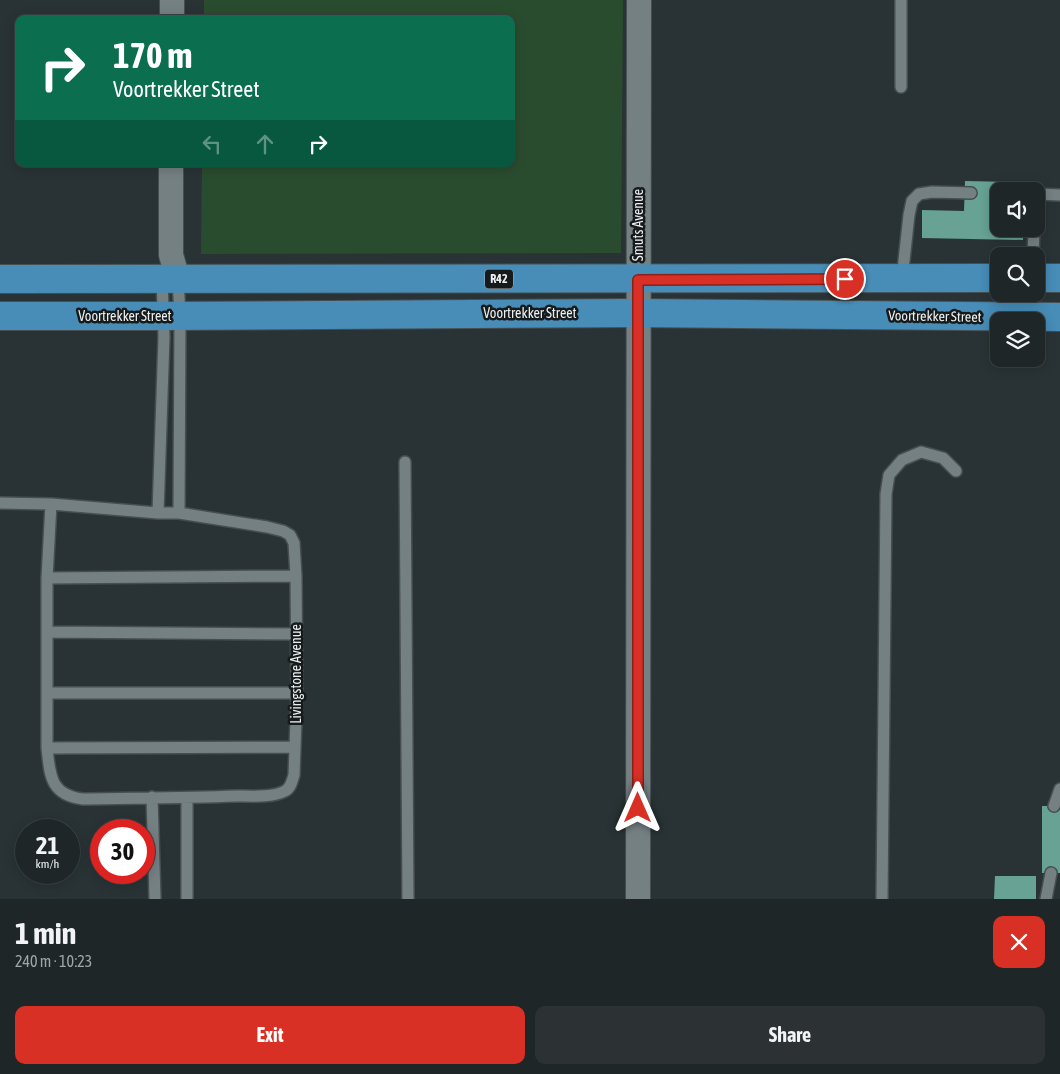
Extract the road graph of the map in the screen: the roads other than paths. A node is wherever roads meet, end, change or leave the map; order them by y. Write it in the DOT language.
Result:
graph roads {
  1 [pos="172,0"];
  2 [pos="638,0"];
  3 [pos="901,0"];
  4 [pos="172,15"];
  5 [pos="901,87"];
  6 [pos="171,167"];
  7 [pos="971,193"];
  8 [pos="1045,194"];
  9 [pos="1060,195"];
  10 [pos="170,271"];
  11 [pos="990,278"];
  12 [pos="1045,278"];
  13 [pos="1060,278"];
  14 [pos="0,279"];
  15 [pos="902,279"];
  16 [pos="638,280"];
  17 [pos="638,312"];
  18 [pos="0,316"];
  19 [pos="171,316"];
  20 [pos="1060,317"];
  21 [pos="405,462"];
  22 [pos="956,471"];
  23 [pos="0,503"];
  24 [pos="51,504"];
  25 [pos="158,513"];
  26 [pos="179,513"];
  27 [pos="296,576"];
  28 [pos="47,578"];
  29 [pos="47,632"];
  30 [pos="297,634"];
  31 [pos="47,693"];
  32 [pos="297,693"];
  33 [pos="295,747"];
  34 [pos="47,748"];
  35 [pos="1060,789"];
  36 [pos="152,798"];
  37 [pos="187,798"];
  38 [pos="1054,806"];
  39 [pos="1051,873"];
  40 [pos="155,899"];
  41 [pos="187,899"];
  42 [pos="408,899"];
  43 [pos="638,899"];
  44 [pos="882,899"];
  45 [pos="1047,899"];
  1 -- 4 [label="street"];
  2 -- 16 [label="street, Smuts Avenue"];
  3 -- 5 [label="lane"];
  6 -- 10 [label="street"];
  7 -- 15 [label="lane"];
  8 -- 9 [label="lane"];
  10 -- 14 [label="main road, R42"];
  10 -- 16 [label="main road, R42"];
  10 -- 19 [label="lane"];
  10 -- 19 [label="lane"];
  11 -- 15 [label="main road, R42"];
  12 -- 13 [label="main road"];
  15 -- 16 [label="main road, R42"];
  16 -- 17 [label="street, Smuts Avenue"];
  17 -- 19 [label="main road, Voortrekker Street"];
  17 -- 20 [label="main road, Voortrekker Street"];
  17 -- 43 [label="street, Smuts Avenue"];
  18 -- 19 [label="main road, Voortrekker Street"];
  19 -- 25 [label="lane"];
  19 -- 26 [label="lane"];
  21 -- 42 [label="lane"];
  22 -- 44 [label="lane"];
  23 -- 24 [label="lane, Livingstone Avenue"];
  24 -- 25 [label="lane, Livingstone Avenue"];
  24 -- 28 [label="lane, Livingstone Avenue"];
  25 -- 26 [label="lane, Livingstone Avenue"];
  26 -- 27 [label="lane, Livingstone Avenue"];
  27 -- 28 [label="lane"];
  27 -- 30 [label="lane, Livingstone Avenue"];
  28 -- 29 [label="lane, Livingstone Avenue"];
  29 -- 30 [label="lane"];
  29 -- 31 [label="lane, Livingstone Avenue"];
  30 -- 32 [label="lane, Livingstone Avenue"];
  31 -- 32 [label="lane"];
  31 -- 34 [label="lane, Livingstone Avenue"];
  32 -- 33 [label="lane, Livingstone Avenue"];
  33 -- 34 [label="lane"];
  33 -- 37 [label="lane, Livingstone Avenue"];
  34 -- 36 [label="lane, Livingstone Avenue"];
  35 -- 38 [label="lane"];
  36 -- 37 [label="lane, Livingstone Avenue"];
  36 -- 40 [label="lane"];
  37 -- 41 [label="lane"];
  39 -- 45 [label="lane"];
}
